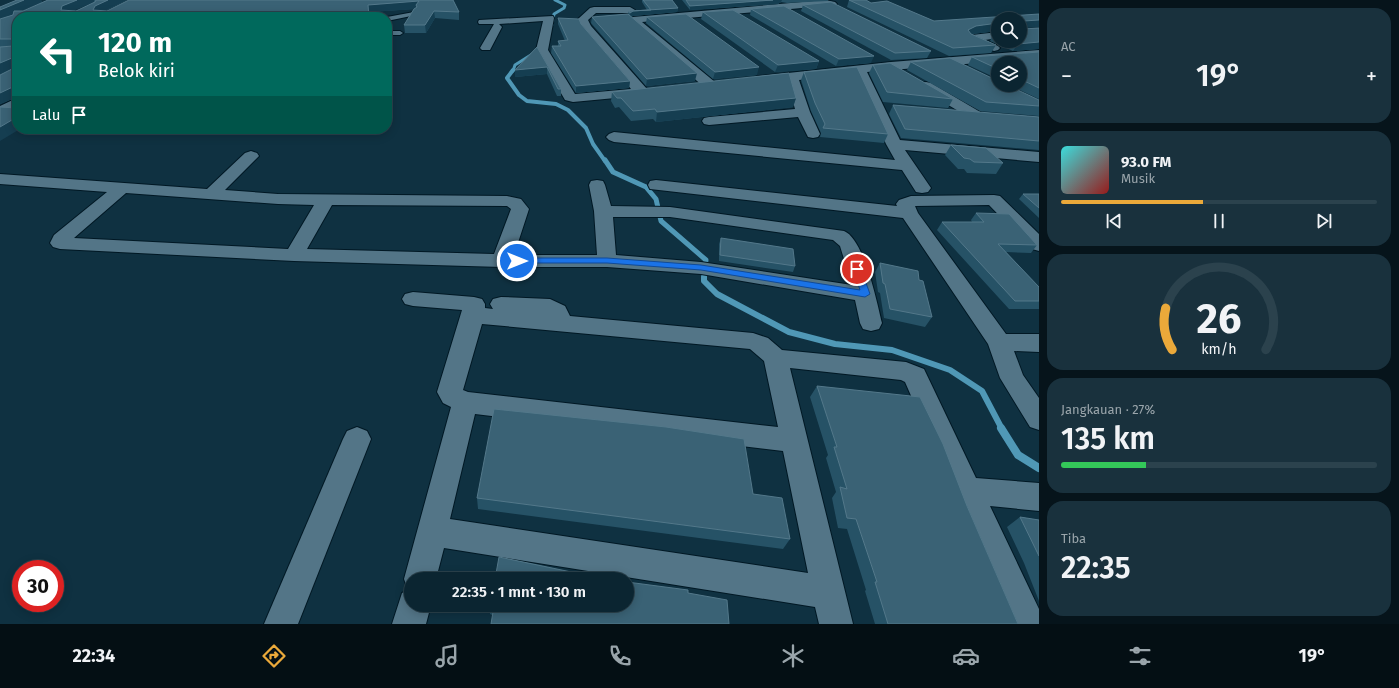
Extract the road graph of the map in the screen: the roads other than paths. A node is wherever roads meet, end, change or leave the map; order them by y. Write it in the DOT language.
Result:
graph roads {
  1 [pos="751,1"];
  2 [pos="702,4"];
  3 [pos="631,5"];
  4 [pos="782,6"];
  5 [pos="842,9"];
  6 [pos="683,10"];
  7 [pos="732,11"];
  8 [pos="414,14"];
  9 [pos="392,18"];
  10 [pos="640,18"];
  11 [pos="802,18"];
  12 [pos="753,23"];
  13 [pos="548,24"];
  14 [pos="698,24"];
  15 [pos="497,27"];
  16 [pos="392,33"];
  17 [pos="400,33"];
  18 [pos="991,36"];
  19 [pos="991,47"];
  20 [pos="486,48"];
  21 [pos="994,48"];
  22 [pos="927,51"];
  23 [pos="1039,54"];
  24 [pos="870,55"];
  25 [pos="1011,56"];
  26 [pos="991,58"];
  27 [pos="948,61"];
  28 [pos="1027,63"];
  29 [pos="820,64"];
  30 [pos="1032,65"];
  31 [pos="891,66"];
  32 [pos="760,70"];
  33 [pos="860,71"];
  34 [pos="834,72"];
  35 [pos="971,73"];
  36 [pos="792,77"];
  37 [pos="772,79"];
  38 [pos="749,81"];
  39 [pos="726,83"];
  40 [pos="710,85"];
  41 [pos="695,86"];
  42 [pos="656,90"];
  43 [pos="641,92"];
  44 [pos="12,105"];
  45 [pos="877,107"];
  46 [pos="893,108"];
  47 [pos="0,112"];
  48 [pos="803,112"];
  49 [pos="946,113"];
  50 [pos="977,116"];
  51 [pos="993,117"];
  52 [pos="709,121"];
  53 [pos="813,134"];
  54 [pos="614,137"];
  55 [pos="894,144"];
  56 [pos="251,156"];
  57 [pos="1039,157"];
  58 [pos="907,166"];
  59 [pos="0,179"];
  60 [pos="597,185"];
  61 [pos="656,185"];
  62 [pos="123,186"];
  63 [pos="922,188"];
  64 [pos="211,194"];
  65 [pos="326,199"];
  66 [pos="994,200"];
  67 [pos="603,211"];
  68 [pos="909,213"];
  69 [pos="1039,227"];
  70 [pos="1039,245"];
  71 [pos="294,255"];
  72 [pos="502,261"];
  73 [pos="607,261"];
  74 [pos="865,294"];
  75 [pos="413,299"];
  76 [pos="474,309"];
  77 [pos="871,323"];
  78 [pos="999,342"];
  79 [pos="1039,343"];
  80 [pos="775,358"];
  81 [pos="465,402"];
  82 [pos="1039,419"];
  83 [pos="357,439"];
  84 [pos="794,440"];
  85 [pos="968,491"];
  86 [pos="1039,497"];
  87 [pos="432,531"];
  88 [pos="422,572"];
  89 [pos="829,593"];
  90 [pos="412,612"];
  91 [pos="281,624"];
  92 [pos="409,624"];
  93 [pos="836,624"];
  94 [pos="1028,624"];
  1 -- 2 [label="street"];
  3 -- 10 [label="street"];
  3 -- 43 [label="street"];
  4 -- 5 [label="street"];
  4 -- 7 [label="street"];
  4 -- 11 [label="street"];
  6 -- 7 [label="street"];
  6 -- 10 [label="street"];
  6 -- 14 [label="street"];
  7 -- 12 [label="street"];
  8 -- 9 [label="lane"];
  10 -- 40 [label="street"];
  13 -- 15 [label="street"];
  13 -- 15 [label="street"];
  13 -- 43 [label="street"];
  15 -- 20 [label="street"];
  16 -- 17 [label="lane"];
  18 -- 19 [label="street"];
  21 -- 25 [label="street"];
  22 -- 27 [label="street"];
  23 -- 25 [label="street"];
  24 -- 31 [label="street"];
  26 -- 27 [label="street"];
  27 -- 31 [label="street"];
  27 -- 35 [label="street"];
  28 -- 30 [label="street"];
  29 -- 34 [label="street"];
  31 -- 33 [label="street"];
  31 -- 50 [label="street"];
  32 -- 37 [label="street"];
  33 -- 34 [label="street"];
  33 -- 45 [label="street"];
  34 -- 36 [label="street"];
  36 -- 37 [label="street"];
  36 -- 48 [label="street"];
  37 -- 38 [label="street"];
  39 -- 40 [label="street"];
  40 -- 41 [label="street"];
  42 -- 43 [label="street"];
  44 -- 47 [label="street"];
  45 -- 46 [label="street"];
  45 -- 55 [label="street"];
  48 -- 52 [label="street"];
  48 -- 53 [label="street"];
  49 -- 50 [label="street"];
  50 -- 51 [label="street"];
  54 -- 58 [label="street"];
  55 -- 57 [label="street"];
  55 -- 58 [label="street"];
  56 -- 64 [label="street"];
  58 -- 63 [label="street"];
  59 -- 62 [label="street"];
  60 -- 67 [label="street"];
  61 -- 68 [label="street"];
  62 -- 64 [label="street"];
  62 -- 71 [label="street"];
  64 -- 65 [label="street"];
  65 -- 71 [label="street"];
  65 -- 72 [label="street"];
  66 -- 68 [label="street"];
  66 -- 69 [label="street"];
  66 -- 70 [label="street"];
  67 -- 73 [label="street"];
  67 -- 74 [label="street"];
  68 -- 78 [label="street"];
  71 -- 72 [label="street"];
  72 -- 73 [label="street"];
  73 -- 74 [label="street"];
  74 -- 77 [label="street"];
  75 -- 76 [label="street"];
  76 -- 80 [label="street"];
  76 -- 81 [label="street"];
  78 -- 79 [label="street"];
  78 -- 82 [label="street"];
  80 -- 84 [label="street"];
  80 -- 85 [label="street"];
  81 -- 84 [label="street"];
  81 -- 87 [label="street"];
  83 -- 91 [label="street"];
  84 -- 89 [label="street"];
  85 -- 86 [label="street"];
  85 -- 94 [label="street"];
  87 -- 88 [label="street"];
  87 -- 89 [label="street"];
  89 -- 93 [label="street"];
  90 -- 92 [label="street"];
}
